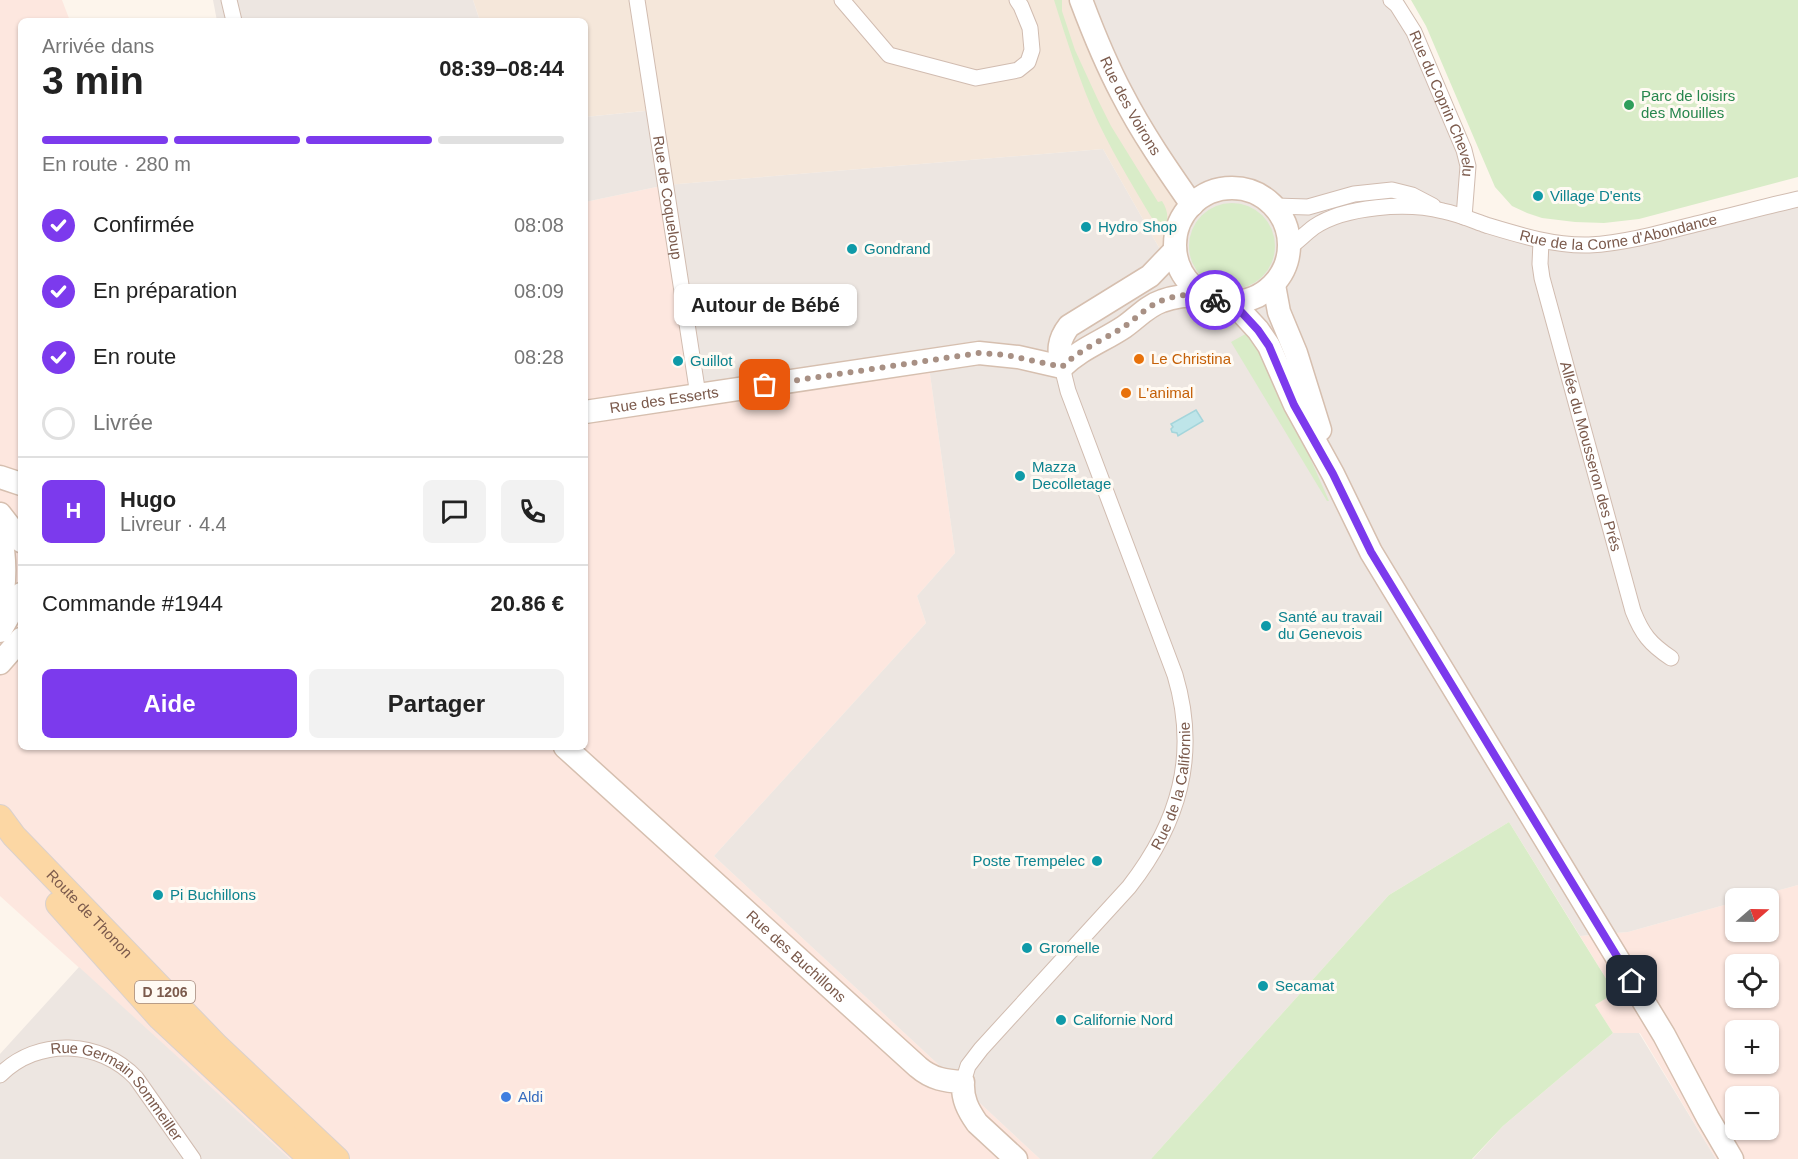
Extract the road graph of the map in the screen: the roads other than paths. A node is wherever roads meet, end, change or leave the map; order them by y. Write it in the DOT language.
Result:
graph roads {
  1 [pos="229,0"];
  2 [pos="637,0"];
  3 [pos="842,0"];
  4 [pos="1017,0"];
  5 [pos="1081,0"];
  6 [pos="1390,0"];
  7 [pos="233,18"];
  8 [pos="1798,199"];
  9 [pos="1192,205"];
  10 [pos="1275,206"];
  11 [pos="1442,210"];
  12 [pos="1464,217"];
  13 [pos="1541,241"];
  14 [pos="1290,248"];
  15 [pos="1175,250"];
  16 [pos="1274,285"];
  17 [pos="1203,295"];
  18 [pos="1233,303"];
  19 [pos="1062,367"];
  20 [pos="698,395"];
  21 [pos="588,412"];
  22 [pos="1333,474"];
  23 [pos="0,477"];
  24 [pos="18,483"];
  25 [pos="0,514"];
  26 [pos="0,535"];
  27 [pos="18,537"];
  28 [pos="18,599"];
  29 [pos="0,612"];
  30 [pos="0,632"];
  31 [pos="18,642"];
  32 [pos="1671,658"];
  33 [pos="0,663"];
  34 [pos="568,750"];
  35 [pos="0,817"];
  36 [pos="0,843"];
  37 [pos="1665,1035"];
  38 [pos="0,1075"];
  39 [pos="963,1082"];
  40 [pos="193,1159"];
  41 [pos="311,1159"];
  42 [pos="337,1159"];
  43 [pos="1016,1159"];
  44 [pos="1732,1159"];
  45 [pos="1749,1159"];
  1 -- 7 [label="street"];
  2 -- 20 [label="street, Rue de Coqueloup"];
  3 -- 4 [label="street"];
  5 -- 9 [label="street, Rue des Voirons"];
  6 -- 12 [label="street, Rue du Coprin Chevelu"];
  8 -- 13 [label="street, Rue de la Corne d'Abondance"];
  9 -- 10 [label="street"];
  9 -- 15 [label="street"];
  10 -- 11 [label="street, Rue de la Corne d'Abondance"];
  10 -- 14 [label="street"];
  11 -- 12 [label="street, Rue de la Corne d'Abondance"];
  11 -- 14 [label="street, Rue de la Corne d'Abondance"];
  12 -- 13 [label="street, Rue de la Corne d'Abondance"];
  13 -- 32 [label="street, Allée du Mousseron des Prés"];
  14 -- 16 [label="street"];
  15 -- 17 [label="street"];
  15 -- 19 [label="street"];
  16 -- 18 [label="street"];
  16 -- 22 [label="street"];
  17 -- 18 [label="street"];
  17 -- 19 [label="street"];
  18 -- 22 [label="street"];
  19 -- 20 [label="street, Rue des Esserts"];
  19 -- 39 [label="street, Rue de la Californie"];
  20 -- 21 [label="street, Rue des Esserts"];
  22 -- 37 [label="street"];
  23 -- 24 [label="street"];
  25 -- 27 [label="street"];
  26 -- 29 [label="street"];
  28 -- 30 [label="street"];
  31 -- 33 [label="street"];
  34 -- 39 [label="street, Rue des Buchillons"];
  35 -- 42 [label="main road, Route de Thonon / D 1206"];
  36 -- 41 [label="main road, Route de Thonon / D 1206"];
  37 -- 44 [label="street"];
  37 -- 45 [label="street"];
  38 -- 40 [label="street, Rue Germain Sommeiller"];
  39 -- 43 [label="street"];
}
